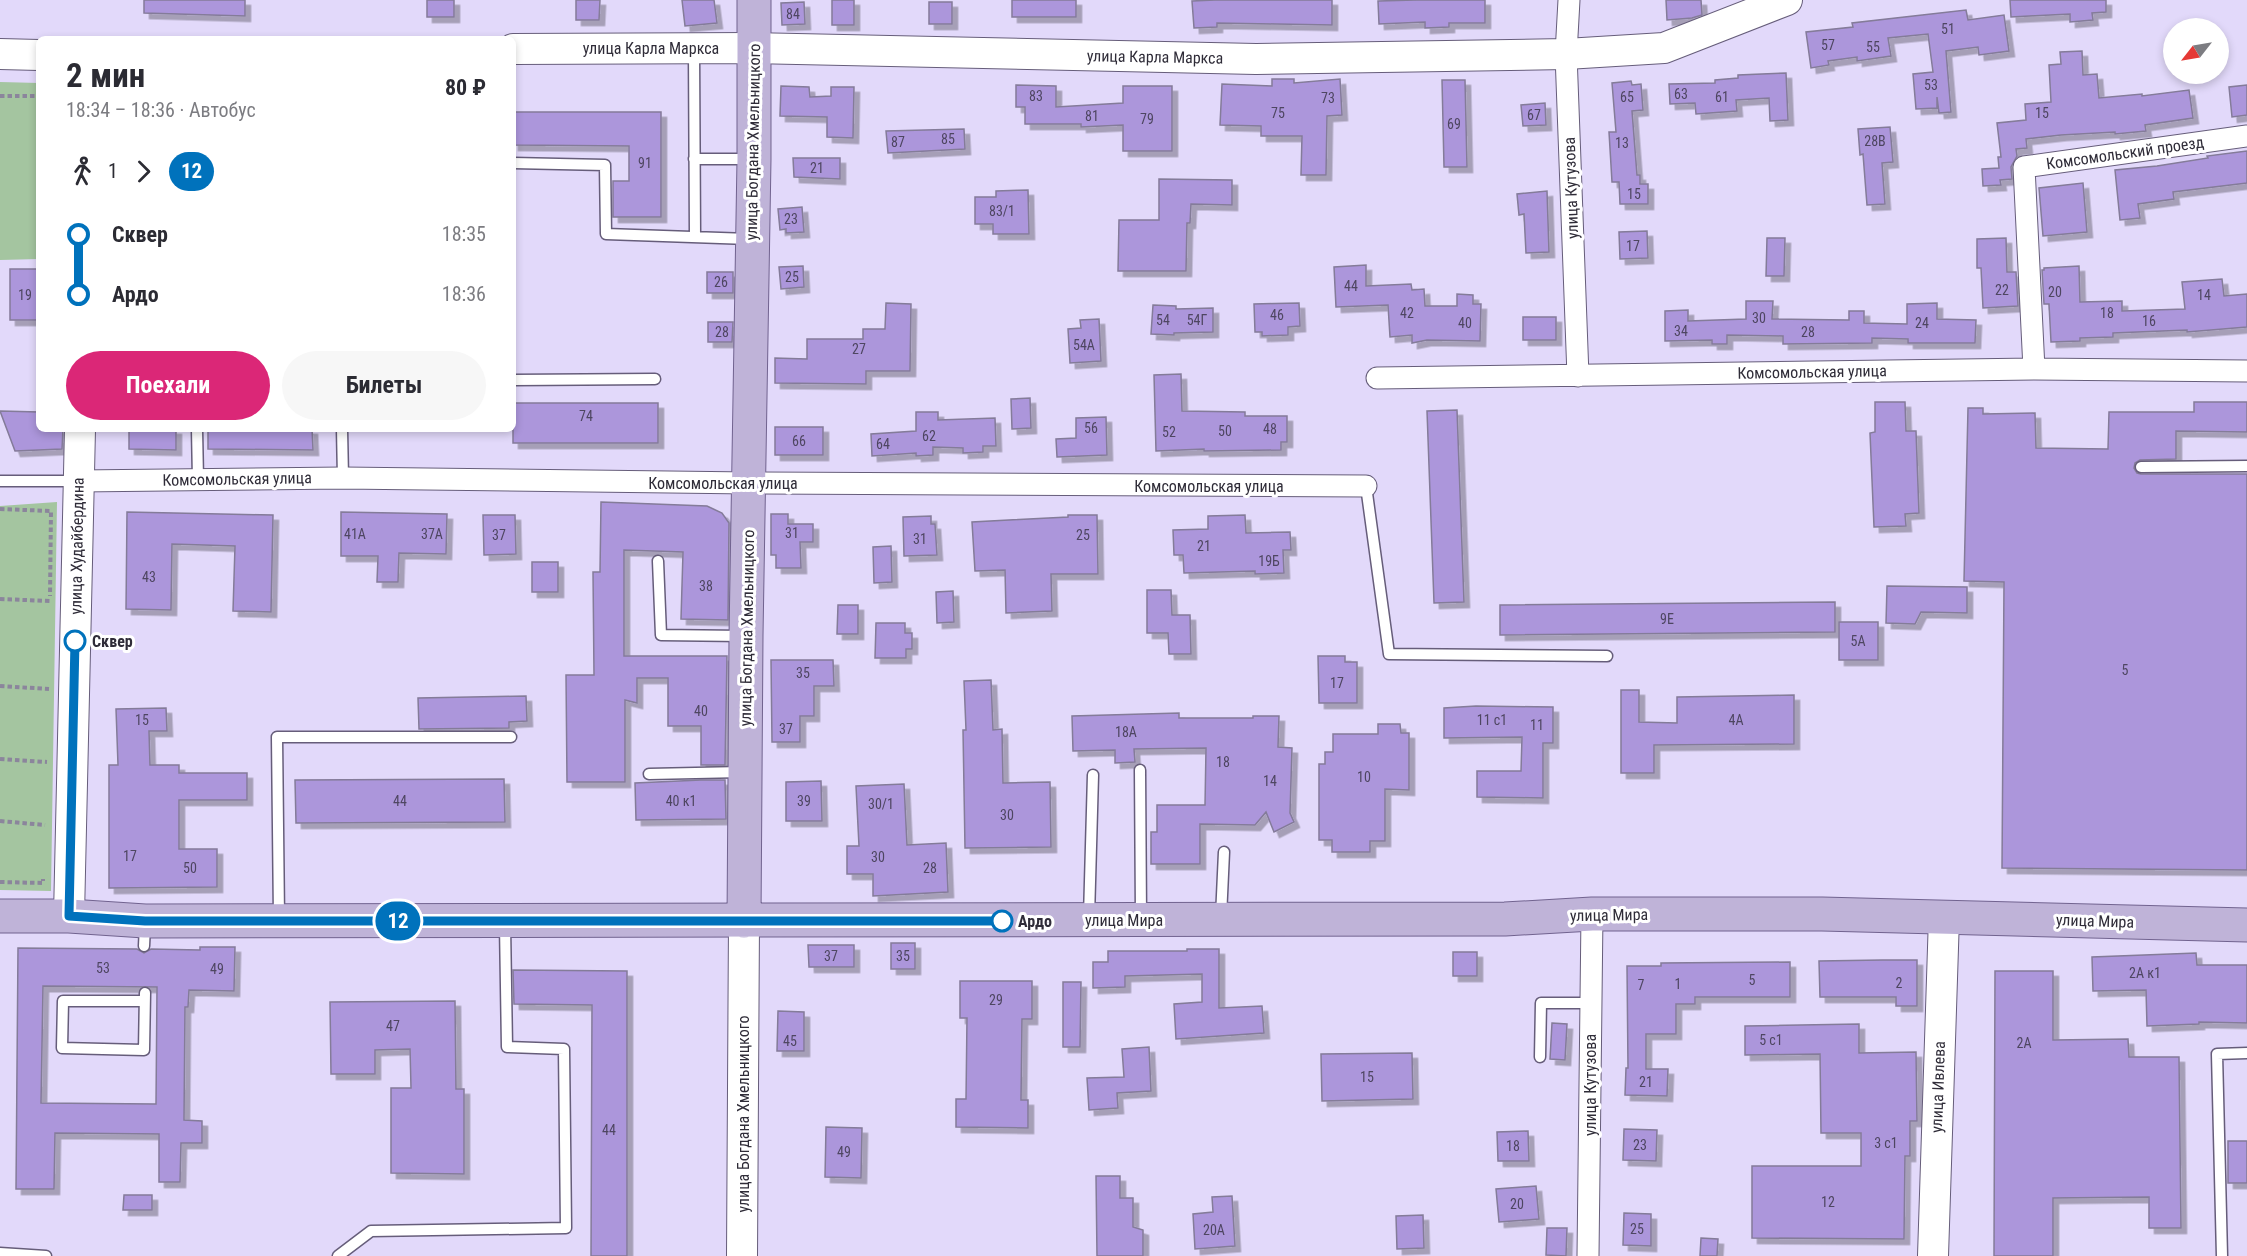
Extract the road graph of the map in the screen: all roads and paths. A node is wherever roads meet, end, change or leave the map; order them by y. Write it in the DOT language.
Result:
graph roads {
  1 [pos="754,0"];
  2 [pos="1569,0"];
  3 [pos="1787,0"];
  4 [pos="694,48"];
  5 [pos="754,48"];
  6 [pos="516,49"];
  7 [pos="0,54"];
  8 [pos="1566,54"];
  9 [pos="36,55"];
  10 [pos="0,96"];
  11 [pos="36,96"];
  12 [pos="2247,136"];
  13 [pos="694,159"];
  14 [pos="754,159"];
  15 [pos="516,163"];
  16 [pos="695,237"];
  17 [pos="752,239"];
  18 [pos="2034,369"];
  19 [pos="2247,371"];
  20 [pos="1578,376"];
  21 [pos="1377,378"];
  22 [pos="655,379"];
  23 [pos="516,380"];
  24 [pos="80,432"];
  25 [pos="197,432"];
  26 [pos="342,432"];
  27 [pos="2247,466"];
  28 [pos="2141,467"];
  29 [pos="344,478"];
  30 [pos="198,480"];
  31 [pos="0,481"];
  32 [pos="79,482"];
  33 [pos="750,483"];
  34 [pos="1366,486"];
  35 [pos="0,509"];
  36 [pos="658,561"];
  37 [pos="0,599"];
  38 [pos="50,601"];
  39 [pos="50,612"];
  40 [pos="746,636"];
  41 [pos="1607,656"];
  42 [pos="49,678"];
  43 [pos="0,687"];
  44 [pos="49,689"];
  45 [pos="49,700"];
  46 [pos="511,737"];
  47 [pos="47,752"];
  48 [pos="0,759"];
  49 [pos="47,762"];
  50 [pos="1140,770"];
  51 [pos="746,772"];
  52 [pos="47,773"];
  53 [pos="649,774"];
  54 [pos="1093,775"];
  55 [pos="46,815"];
  56 [pos="0,821"];
  57 [pos="1224,852"];
  58 [pos="44,872"];
  59 [pos="0,882"];
  60 [pos="1592,914"];
  61 [pos="0,916"];
  62 [pos="69,916"];
  63 [pos="1944,917"];
  64 [pos="1141,920"];
  65 [pos="279,921"];
  66 [pos="505,921"];
  67 [pos="744,921"];
  68 [pos="1089,921"];
  69 [pos="1221,921"];
  70 [pos="2247,926"];
  71 [pos="144,997"];
  72 [pos="1590,1003"];
  73 [pos="2247,1053"];
  74 [pos="1540,1057"];
  75 [pos="0,1253"];
  76 [pos="46,1256"];
  77 [pos="338,1256"];
  78 [pos="742,1256"];
  79 [pos="1588,1256"];
  80 [pos="1933,1256"];
  81 [pos="2222,1256"];
  1 -- 5 [label="main road, улица Богдана Хмельницкого"];
  2 -- 8 [label="street, улица Кутузова"];
  3 -- 8 [label="street, улица Карла Маркса"];
  4 -- 5 [label="street, улица Карла Маркса"];
  4 -- 6 [label="street, улица Карла Маркса"];
  4 -- 13 [label="lane"];
  5 -- 8 [label="street, улица Карла Маркса"];
  5 -- 14 [label="main road, улица Богдана Хмельницкого"];
  7 -- 9 [label="street"];
  8 -- 20 [label="street, улица Кутузова"];
  10 -- 11 [label="path"];
  12 -- 18 [label="street, Комсомольский проезд"];
  13 -- 14 [label="lane"];
  13 -- 16 [label="lane"];
  14 -- 17 [label="main road, улица Богдана Хмельницкого"];
  15 -- 16 [label="lane"];
  16 -- 17 [label="lane"];
  17 -- 33 [label="main road, улица Богдана Хмельницкого"];
  18 -- 19 [label="street, Комсомольская улица"];
  18 -- 20 [label="street, Комсомольская улица"];
  20 -- 21 [label="street, Комсомольская улица"];
  22 -- 23 [label="lane"];
  24 -- 32 [label="street, улица Худайбердина"];
  25 -- 30 [label="lane"];
  26 -- 29 [label="lane"];
  27 -- 28 [label="lane"];
  29 -- 30 [label="street, Комсомольская улица"];
  29 -- 33 [label="street, Комсомольская улица"];
  30 -- 32 [label="street, Комсомольская улица"];
  31 -- 32 [label="lane"];
  32 -- 62 [label="street, улица Худайбердина"];
  33 -- 34 [label="street, Комсомольская улица"];
  33 -- 40 [label="main road, улица Богдана Хмельницкого"];
  34 -- 41 [label="lane"];
  35 -- 38 [label="path"];
  36 -- 40 [label="lane"];
  37 -- 38 [label="path"];
  38 -- 39 [label="path"];
  40 -- 51 [label="main road, улица Богдана Хмельницкого"];
  42 -- 44 [label="path"];
  43 -- 44 [label="path"];
  44 -- 45 [label="path"];
  46 -- 65 [label="lane"];
  47 -- 49 [label="path"];
  48 -- 49 [label="path"];
  49 -- 52 [label="path"];
  50 -- 64 [label="lane"];
  51 -- 53 [label="lane"];
  51 -- 67 [label="main road, улица Богдана Хмельницкого"];
  54 -- 68 [label="lane"];
  55 -- 56 [label="path"];
  57 -- 69 [label="lane"];
  58 -- 59 [label="path"];
  60 -- 63 [label="main road, улица Мира"];
  60 -- 69 [label="main road, улица Мира"];
  60 -- 72 [label="street, улица Кутузова"];
  61 -- 62 [label="main road, улица Мира"];
  62 -- 65 [label="main road, улица Мира"];
  63 -- 70 [label="main road, улица Мира"];
  63 -- 80 [label="street, улица Ивлева"];
  64 -- 68 [label="main road, улица Мира"];
  64 -- 69 [label="main road, улица Мира"];
  65 -- 66 [label="main road, улица Мира"];
  66 -- 67 [label="main road, улица Мира"];
  66 -- 77 [label="lane"];
  67 -- 68 [label="main road, улица Мира"];
  67 -- 78 [label="street, улица Богдана Хмельницкого"];
  71 -- 71 [label="lane"];
  72 -- 74 [label="lane"];
  72 -- 79 [label="street, улица Кутузова"];
  73 -- 81 [label="lane"];
  75 -- 76 [label="lane"];
}
